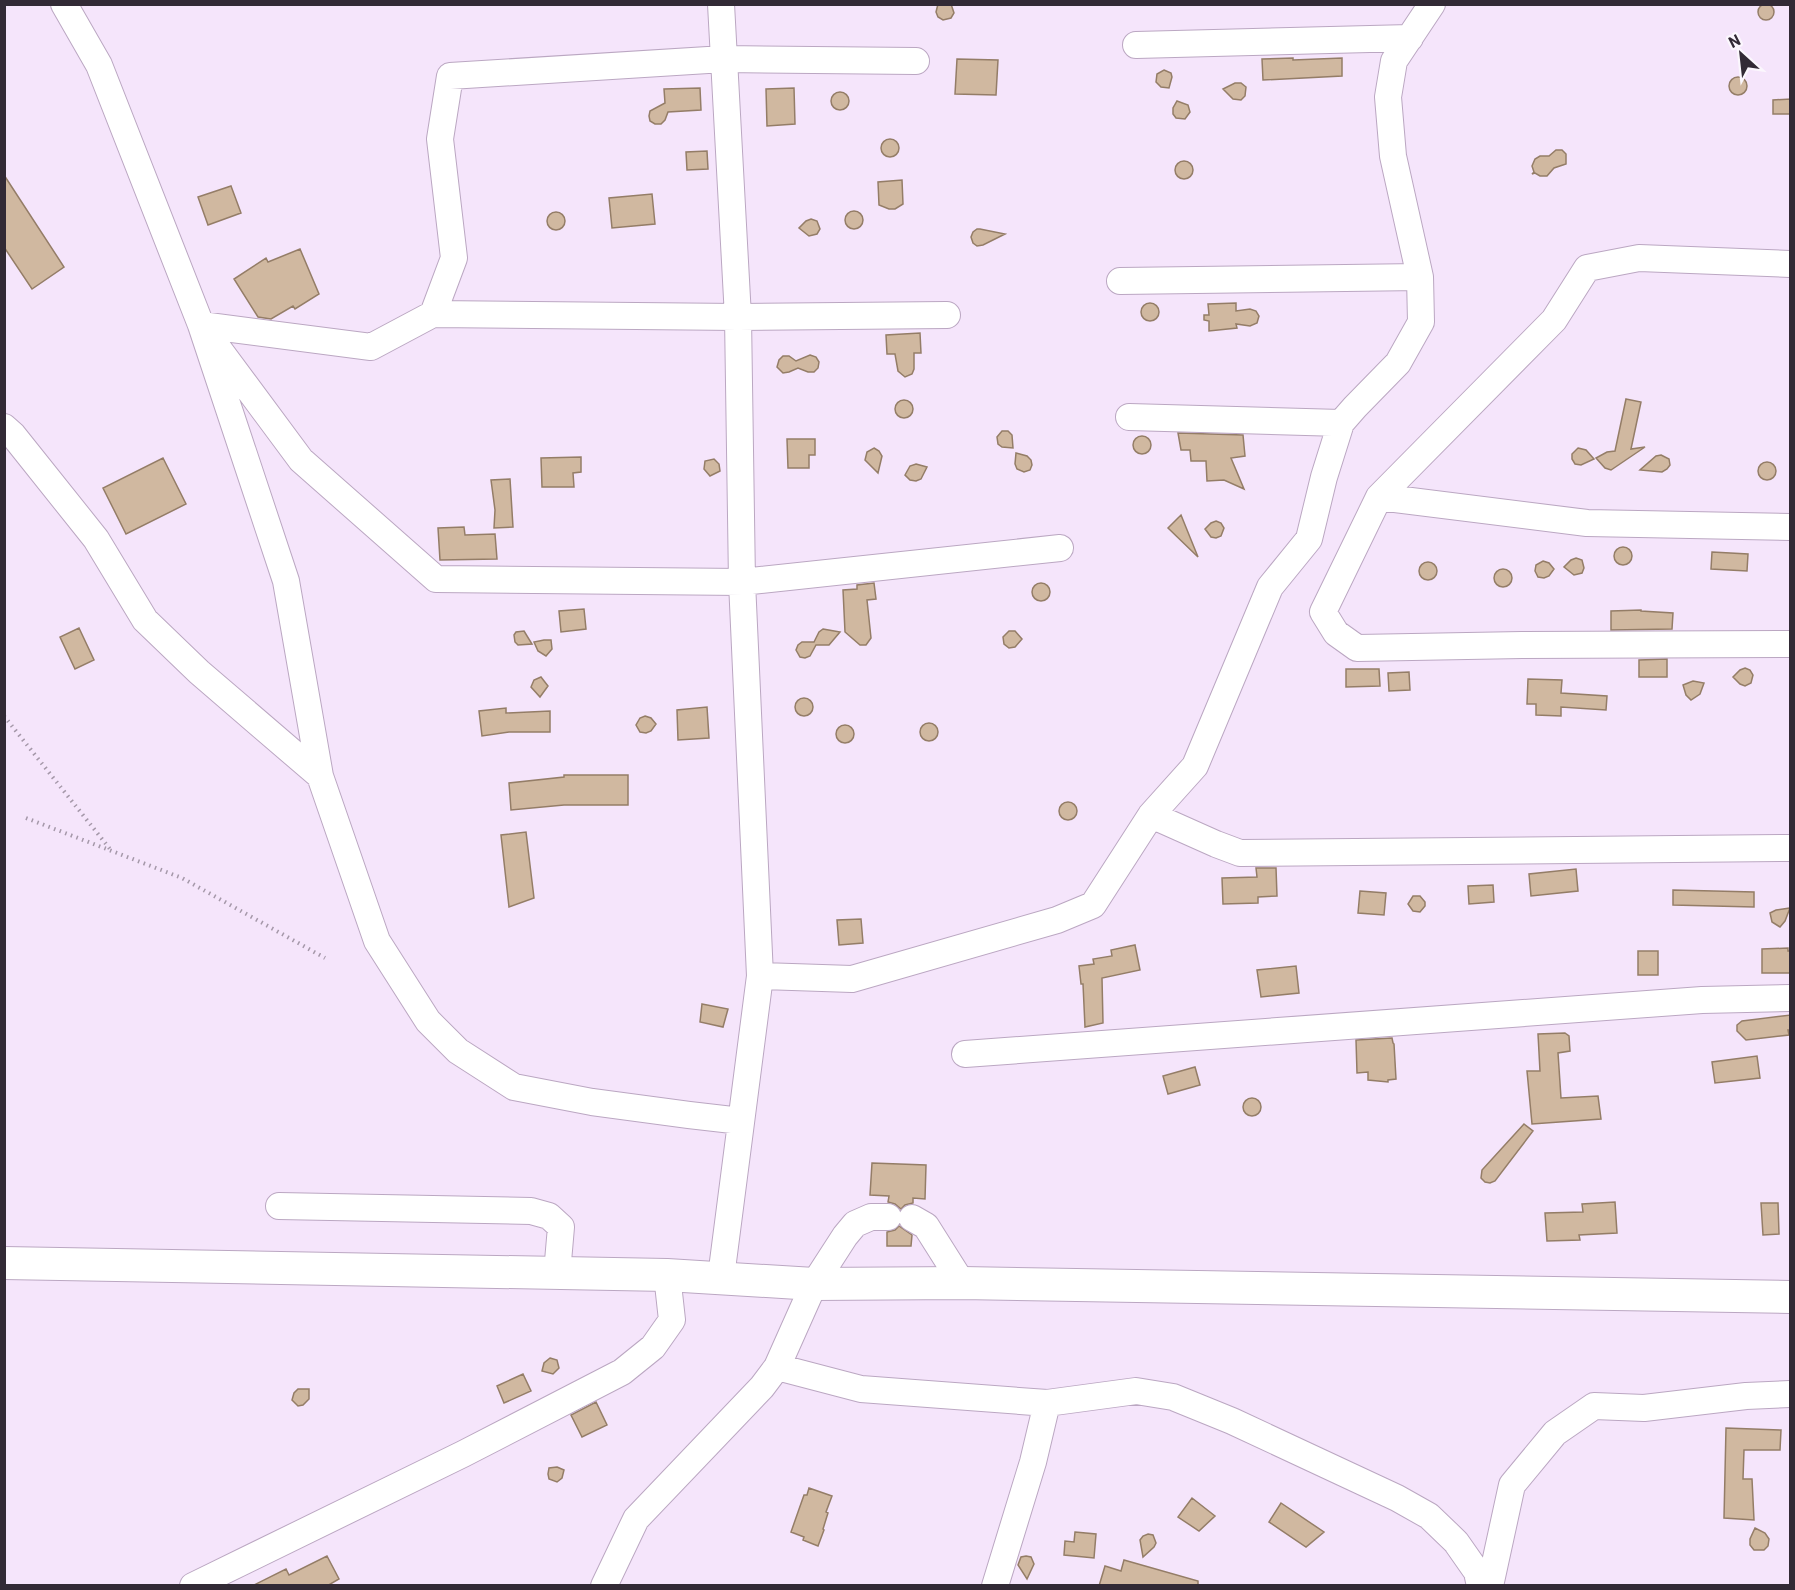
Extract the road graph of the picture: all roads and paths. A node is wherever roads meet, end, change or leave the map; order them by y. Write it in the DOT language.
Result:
graph roads {
  1 [pos="64,4"];
  2 [pos="721,4"];
  3 [pos="1432,4"];
  4 [pos="1410,38"];
  5 [pos="1136,45"];
  6 [pos="724,59"];
  7 [pos="916,61"];
  8 [pos="1791,264"];
  9 [pos="1420,277"];
  10 [pos="1120,281"];
  11 [pos="433,315"];
  12 [pos="947,315"];
  13 [pos="738,317"];
  14 [pos="201,325"];
  15 [pos="1129,417"];
  16 [pos="1341,423"];
  17 [pos="7,432"];
  18 [pos="1379,497"];
  19 [pos="1791,527"];
  20 [pos="1060,548"];
  21 [pos="742,582"];
  22 [pos="1791,644"];
  23 [pos="4,716"];
  24 [pos="320,776"];
  25 [pos="1151,815"];
  26 [pos="26,818"];
  27 [pos="1791,849"];
  28 [pos="111,851"];
  29 [pos="325,958"];
  30 [pos="760,976"];
  31 [pos="1791,998"];
  32 [pos="965,1054"];
  33 [pos="741,1121"];
  34 [pos="279,1206"];
  35 [pos="4,1263"];
  36 [pos="557,1273"];
  37 [pos="667,1275"];
  38 [pos="721,1277"];
  39 [pos="962,1282"];
  40 [pos="814,1284"];
  41 [pos="1791,1297"];
  42 [pos="777,1367"];
  43 [pos="1791,1394"];
  44 [pos="1047,1403"];
  45 [pos="193,1586"];
  46 [pos="604,1586"];
  47 [pos="995,1586"];
  48 [pos="1480,1586"];
  49 [pos="1490,1586"];
  1 -- 14 [label="street"];
  2 -- 6 [label="street"];
  3 -- 4 [label="street"];
  4 -- 5 [label="street"];
  4 -- 9 [label="street"];
  6 -- 7 [label="street"];
  6 -- 11 [label="street"];
  6 -- 13 [label="street"];
  8 -- 18 [label="street"];
  9 -- 10 [label="street"];
  9 -- 16 [label="street"];
  11 -- 13 [label="street"];
  11 -- 14 [label="street"];
  12 -- 13 [label="street"];
  13 -- 21 [label="street"];
  14 -- 21 [label="street"];
  14 -- 24 [label="street"];
  15 -- 16 [label="street"];
  16 -- 25 [label="street"];
  17 -- 24 [label="street"];
  18 -- 19 [label="street"];
  18 -- 22 [label="street"];
  20 -- 21 [label="street"];
  21 -- 30 [label="street"];
  23 -- 28 [label="path"];
  24 -- 33 [label="street"];
  25 -- 27 [label="street"];
  25 -- 30 [label="street"];
  26 -- 28 [label="path"];
  28 -- 29 [label="path"];
  30 -- 33 [label="street"];
  31 -- 32 [label="street"];
  33 -- 38 [label="street"];
  34 -- 36 [label="street"];
  35 -- 36 [label="main road"];
  36 -- 37 [label="main road"];
  37 -- 38 [label="main road"];
  37 -- 45 [label="street"];
  38 -- 40 [label="main road"];
  39 -- 40 [label="main road"];
  39 -- 40 [label="street"];
  39 -- 41 [label="main road"];
  40 -- 42 [label="street"];
  42 -- 44 [label="street"];
  42 -- 46 [label="street"];
  43 -- 49 [label="street"];
  44 -- 47 [label="street"];
  44 -- 48 [label="street"];
}
